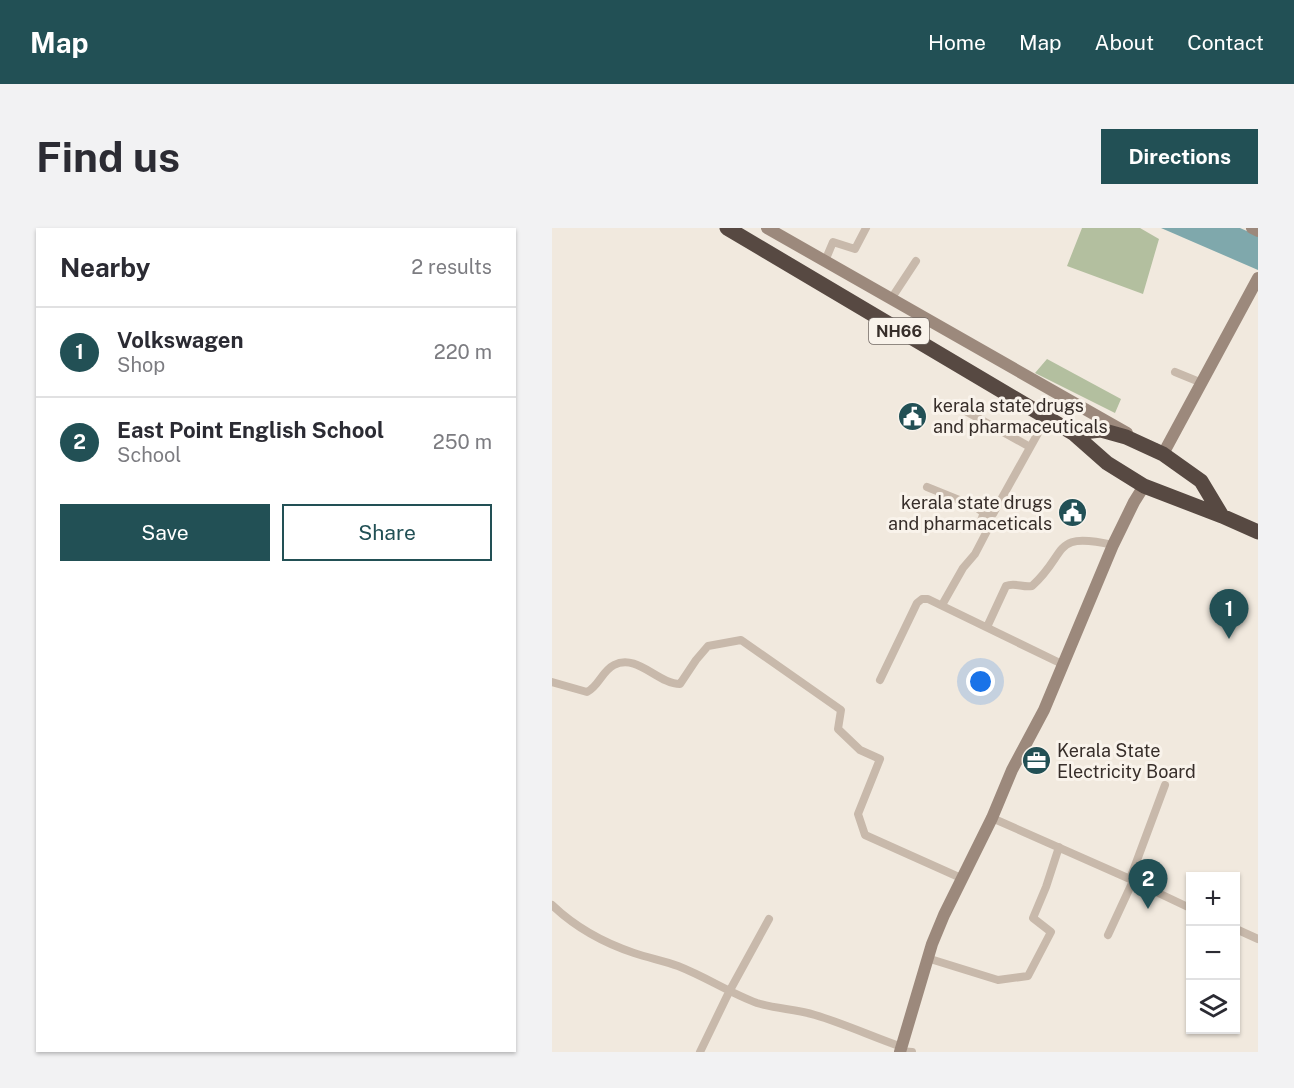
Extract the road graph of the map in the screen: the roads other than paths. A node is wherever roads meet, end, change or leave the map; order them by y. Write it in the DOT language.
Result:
graph roads {
  1 [pos="727,228"];
  2 [pos="767,228"];
  3 [pos="866,228"];
  4 [pos="1252,228"];
  5 [pos="1258,231"];
  6 [pos="825,261"];
  7 [pos="915,261"];
  8 [pos="1258,278"];
  9 [pos="891,299"];
  10 [pos="1175,372"];
  11 [pos="1202,383"];
  12 [pos="960,408"];
  13 [pos="1047,417"];
  14 [pos="1073,433"];
  15 [pos="1030,447"];
  16 [pos="1163,454"];
  17 [pos="1144,486"];
  18 [pos="927,487"];
  19 [pos="987,514"];
  20 [pos="1222,516"];
  21 [pos="1258,532"];
  22 [pos="1113,545"];
  23 [pos="942,605"];
  24 [pos="987,627"];
  25 [pos="1062,664"];
  26 [pos="880,680"];
  27 [pos="552,682"];
  28 [pos="1166,785"];
  29 [pos="992,818"];
  30 [pos="1059,848"];
  31 [pos="961,878"];
  32 [pos="1131,880"];
  33 [pos="552,905"];
  34 [pos="1186,906"];
  35 [pos="769,919"];
  36 [pos="1240,931"];
  37 [pos="1108,935"];
  38 [pos="1258,939"];
  39 [pos="927,958"];
  40 [pos="729,992"];
  41 [pos="904,1050"];
  42 [pos="700,1052"];
  1 -- 13 [label="highway, NH66"];
  2 -- 6 [label="street"];
  3 -- 6 [label="street"];
  4 -- 5 [label="street"];
  6 -- 9 [label="street"];
  7 -- 9 [label="street"];
  8 -- 11 [label="street"];
  9 -- 16 [label="street"];
  10 -- 11 [label="street"];
  11 -- 16 [label="street"];
  12 -- 15 [label="street"];
  13 -- 14 [label="highway, NH66"];
  13 -- 15 [label="street"];
  14 -- 16 [label="highway"];
  14 -- 17 [label="highway, NH66"];
  15 -- 19 [label="street"];
  16 -- 20 [label="highway"];
  17 -- 20 [label="highway, NH66"];
  17 -- 22 [label="street"];
  18 -- 19 [label="street"];
  19 -- 23 [label="street"];
  20 -- 21 [label="highway, NH66"];
  22 -- 24 [label="street"];
  22 -- 25 [label="street"];
  23 -- 24 [label="street"];
  23 -- 26 [label="street"];
  24 -- 25 [label="street"];
  25 -- 29 [label="street"];
  27 -- 31 [label="street"];
  28 -- 32 [label="street"];
  29 -- 30 [label="street"];
  29 -- 31 [label="street"];
  30 -- 32 [label="street"];
  30 -- 39 [label="street"];
  31 -- 39 [label="street"];
  32 -- 34 [label="street"];
  32 -- 37 [label="street"];
  33 -- 40 [label="street"];
  35 -- 40 [label="street"];
  36 -- 38 [label="street"];
  39 -- 41 [label="street"];
  40 -- 41 [label="street"];
  40 -- 42 [label="street"];
}
